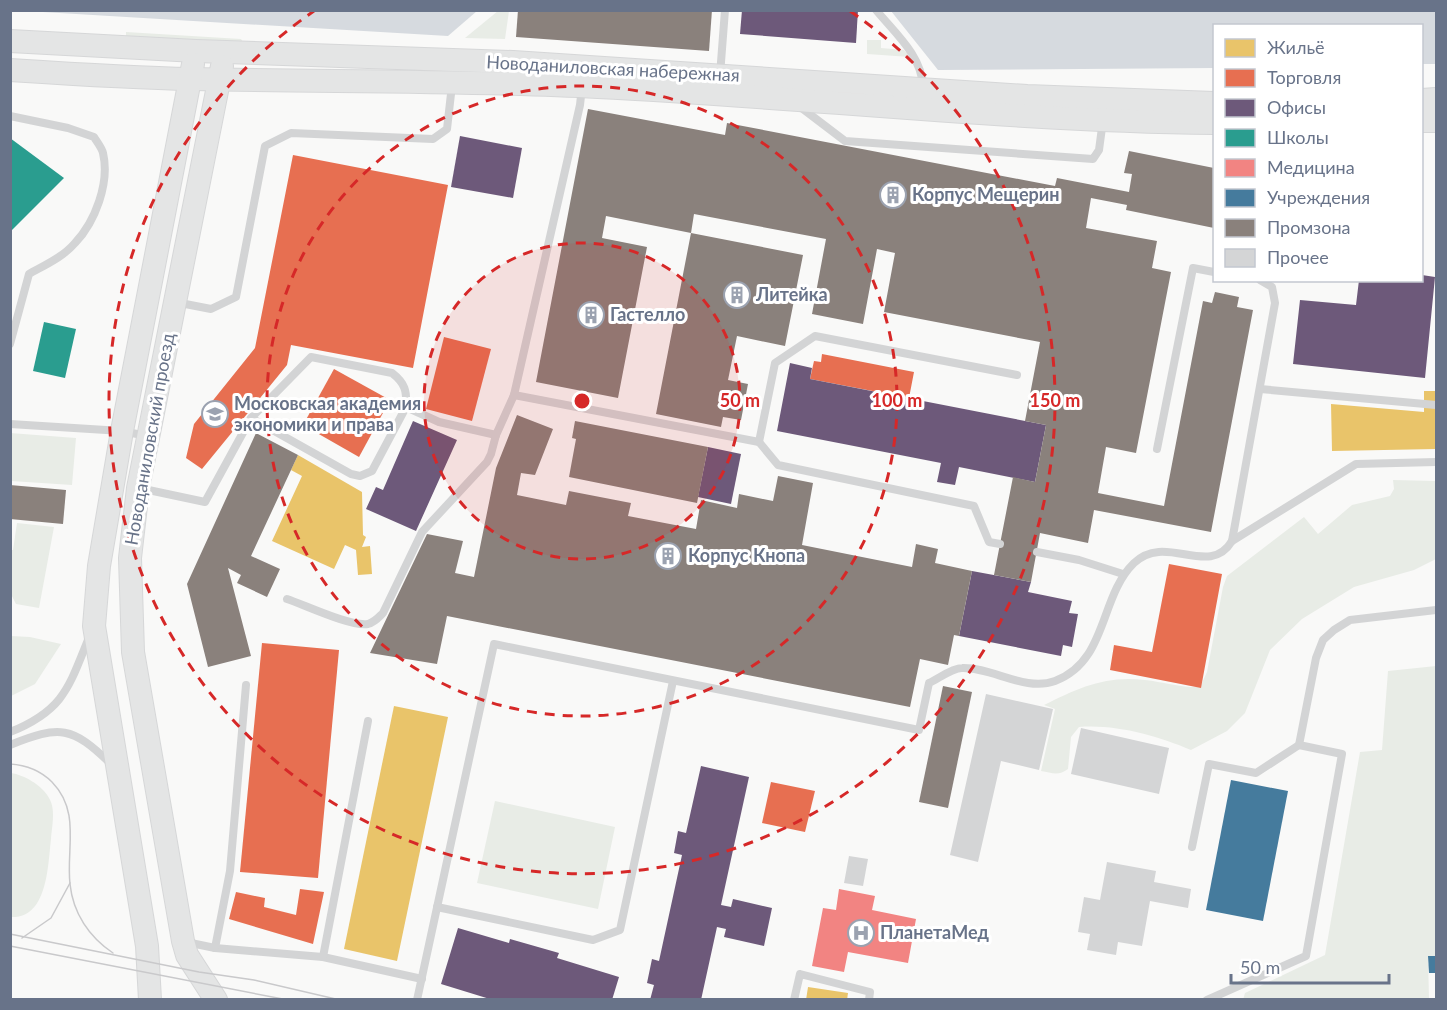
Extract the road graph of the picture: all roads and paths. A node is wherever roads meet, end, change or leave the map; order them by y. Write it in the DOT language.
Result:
graph roads {
  1 [pos="725,10"];
  2 [pos="876,10"];
  3 [pos="10,41"];
  4 [pos="196,51"];
  5 [pos="225,51"];
  6 [pos="10,70"];
  7 [pos="720,75"];
  8 [pos="190,79"];
  9 [pos="220,80"];
  10 [pos="452,81"];
  11 [pos="582,86"];
  12 [pos="923,87"];
  13 [pos="789,99"];
  14 [pos="1213,104"];
  15 [pos="1104,110"];
  16 [pos="10,116"];
  17 [pos="1213,123"];
  18 [pos="1213,272"];
  19 [pos="1263,282"];
  20 [pos="174,302"];
  21 [pos="10,344"];
  22 [pos="1017,375"];
  23 [pos="1260,389"];
  24 [pos="514,394"];
  25 [pos="1437,405"];
  26 [pos="406,407"];
  27 [pos="251,418"];
  28 [pos="10,424"];
  29 [pos="122,431"];
  30 [pos="496,435"];
  31 [pos="147,436"];
  32 [pos="759,442"];
  33 [pos="1157,449"];
  34 [pos="1437,462"];
  35 [pos="138,488"];
  36 [pos="1233,542"];
  37 [pos="1000,544"];
  38 [pos="1036,552"];
  39 [pos="1123,574"];
  40 [pos="287,599"];
  41 [pos="1437,610"];
  42 [pos="94,626"];
  43 [pos="673,681"];
  44 [pos="246,685"];
  45 [pos="368,721"];
  46 [pos="10,732"];
  47 [pos="10,745"];
  48 [pos="1299,745"];
  49 [pos="116,769"];
  50 [pos="1192,847"];
  51 [pos="437,907"];
  52 [pos="183,941"];
  53 [pos="215,948"];
  54 [pos="323,957"];
  55 [pos="422,979"];
  56 [pos="150,999"];
  57 [pos="216,999"];
  58 [pos="417,999"];
  59 [pos="794,999"];
  60 [pos="869,999"];
  61 [pos="1207,999"];
  1 -- 7 [label="lane"];
  2 -- 12 [label="lane"];
  3 -- 4 [label="main road, Новоданиловская набережная"];
  4 -- 5 [label="main road, Новоданиловская набережная"];
  4 -- 8 [label="main road, Новоданиловский проезд"];
  5 -- 7 [label="main road, Новоданиловская набережная"];
  5 -- 9 [label="main road, Новоданиловский проезд"];
  6 -- 8 [label="main road, Новоданиловская набережная"];
  7 -- 12 [label="main road, Новоданиловская набережная"];
  8 -- 9 [label="main road, Новоданиловская набережная"];
  8 -- 29 [label="main road, Новоданиловский проезд"];
  9 -- 10 [label="main road, Новоданиловская набережная"];
  9 -- 20 [label="main road, Новоданиловский проезд"];
  10 -- 11 [label="main road, Новоданиловская набережная"];
  10 -- 20 [label="lane"];
  11 -- 13 [label="main road, Новоданиловская набережная"];
  11 -- 24 [label="lane"];
  12 -- 15 [label="main road, Новоданиловская набережная"];
  13 -- 15 [label="main road, Новоданиловская набережная"];
  13 -- 15 [label="lane"];
  14 -- 15 [label="main road, Новоданиловская набережная"];
  15 -- 17 [label="main road, Новоданиловская набережная"];
  16 -- 21 [label="lane"];
  18 -- 33 [label="lane"];
  19 -- 23 [label="lane"];
  20 -- 31 [label="main road, Новоданиловский проезд"];
  22 -- 32 [label="lane"];
  23 -- 25 [label="lane"];
  23 -- 36 [label="lane"];
  24 -- 30 [label="lane"];
  24 -- 32 [label="lane"];
  26 -- 27 [label="lane"];
  26 -- 27 [label="lane"];
  26 -- 30 [label="lane"];
  27 -- 35 [label="lane"];
  28 -- 29 [label="lane"];
  29 -- 31 [label="lane"];
  29 -- 42 [label="main road, Новоданиловский проезд"];
  30 -- 40 [label="lane"];
  31 -- 35 [label="main road, Новоданиловский проезд"];
  32 -- 37 [label="lane"];
  34 -- 36 [label="lane"];
  35 -- 52 [label="main road, Новоданиловский проезд"];
  36 -- 39 [label="lane"];
  38 -- 39 [label="lane"];
  39 -- 43 [label="lane"];
  41 -- 48 [label="lane"];
  42 -- 46 [label="lane"];
  42 -- 49 [label="main road, Новоданиловский проезд"];
  43 -- 51 [label="lane"];
  43 -- 51 [label="lane"];
  44 -- 53 [label="lane"];
  45 -- 54 [label="lane"];
  47 -- 49 [label="lane"];
  48 -- 50 [label="lane"];
  48 -- 61 [label="lane"];
  49 -- 56 [label="main road, Новоданиловский проезд"];
  51 -- 55 [label="lane"];
  52 -- 53 [label="lane"];
  52 -- 57 [label="main road, Новоданиловский проезд"];
  53 -- 54 [label="lane"];
  54 -- 55 [label="lane"];
  55 -- 58 [label="lane"];
  59 -- 60 [label="lane"];
}
